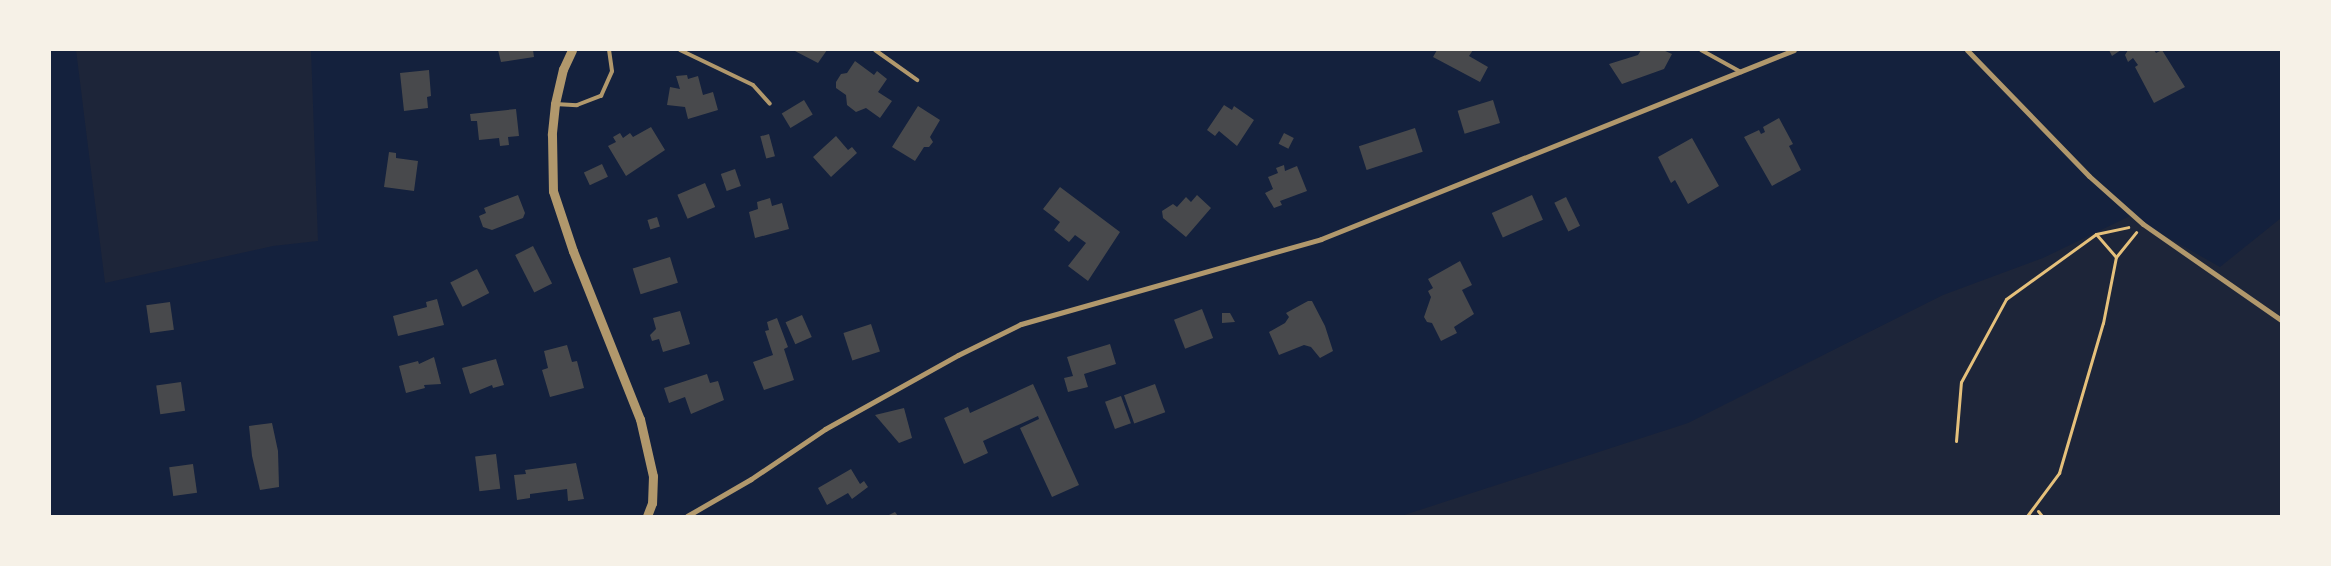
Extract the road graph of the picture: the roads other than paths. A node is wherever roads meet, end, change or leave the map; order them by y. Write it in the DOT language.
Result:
graph roads {
  1 [pos="572,50"];
  2 [pos="609,50"];
  3 [pos="680,50"];
  4 [pos="876,50"];
  5 [pos="1701,50"];
  6 [pos="1794,50"];
  7 [pos="1967,50"];
  8 [pos="1741,72"];
  9 [pos="917,80"];
  10 [pos="554,104"];
  11 [pos="770,104"];
  12 [pos="2281,320"];
  13 [pos="647,516"];
  14 [pos="686,516"];
  1 -- 10 [label="street"];
  2 -- 10 [label="lane"];
  3 -- 11 [label="lane"];
  4 -- 9 [label="lane"];
  5 -- 8 [label="lane"];
  6 -- 8 [label="street"];
  7 -- 12 [label="street"];
  8 -- 14 [label="street"];
  10 -- 13 [label="street"];
}
